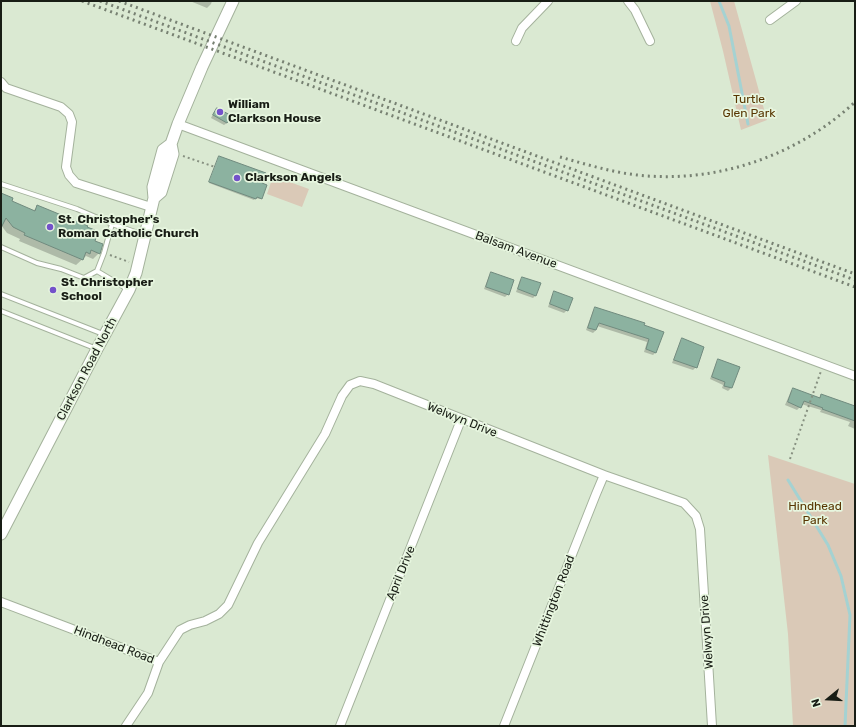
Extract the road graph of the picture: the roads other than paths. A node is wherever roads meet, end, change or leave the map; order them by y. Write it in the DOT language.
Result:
graph roads {
  1 [pos="233,1"];
  2 [pos="548,1"];
  3 [pos="628,1"];
  4 [pos="796,1"];
  5 [pos="770,20"];
  6 [pos="516,41"];
  7 [pos="650,41"];
  8 [pos="1,82"];
  9 [pos="178,124"];
  10 [pos="1,184"];
  11 [pos="152,202"];
  12 [pos="112,224"];
  13 [pos="145,235"];
  14 [pos="1,247"];
  15 [pos="97,271"];
  16 [pos="129,290"];
  17 [pos="1,294"];
  18 [pos="1,312"];
  19 [pos="105,335"];
  20 [pos="97,349"];
  21 [pos="855,376"];
  22 [pos="461,420"];
  23 [pos="604,475"];
  24 [pos="1,534"];
  25 [pos="1,602"];
  26 [pos="159,662"];
  27 [pos="126,726"];
  28 [pos="340,726"];
  29 [pos="504,726"];
  30 [pos="712,726"];
  1 -- 9 [label="street, Clarkson Road North"];
  2 -- 6 [label="street"];
  3 -- 7 [label="street"];
  4 -- 5 [label="street"];
  8 -- 11 [label="street"];
  9 -- 11 [label="street, Clarkson Road North"];
  9 -- 21 [label="street, Balsam Avenue"];
  10 -- 12 [label="lane"];
  11 -- 13 [label="street, Clarkson Road North"];
  12 -- 13 [label="lane"];
  12 -- 15 [label="lane"];
  13 -- 16 [label="street, Clarkson Road North"];
  14 -- 15 [label="lane"];
  15 -- 16 [label="lane"];
  16 -- 19 [label="street, Clarkson Road North"];
  17 -- 19 [label="lane"];
  18 -- 20 [label="lane"];
  19 -- 20 [label="street, Clarkson Road North"];
  20 -- 24 [label="street, Clarkson Road North"];
  22 -- 23 [label="street, Welwyn Drive"];
  22 -- 26 [label="street, Welwyn Drive"];
  22 -- 28 [label="street, April Drive"];
  23 -- 29 [label="street, Whittington Road"];
  23 -- 30 [label="street, Welwyn Drive"];
  25 -- 26 [label="street, Hindhead Road"];
  26 -- 27 [label="street, Hindhead Road"];
}
